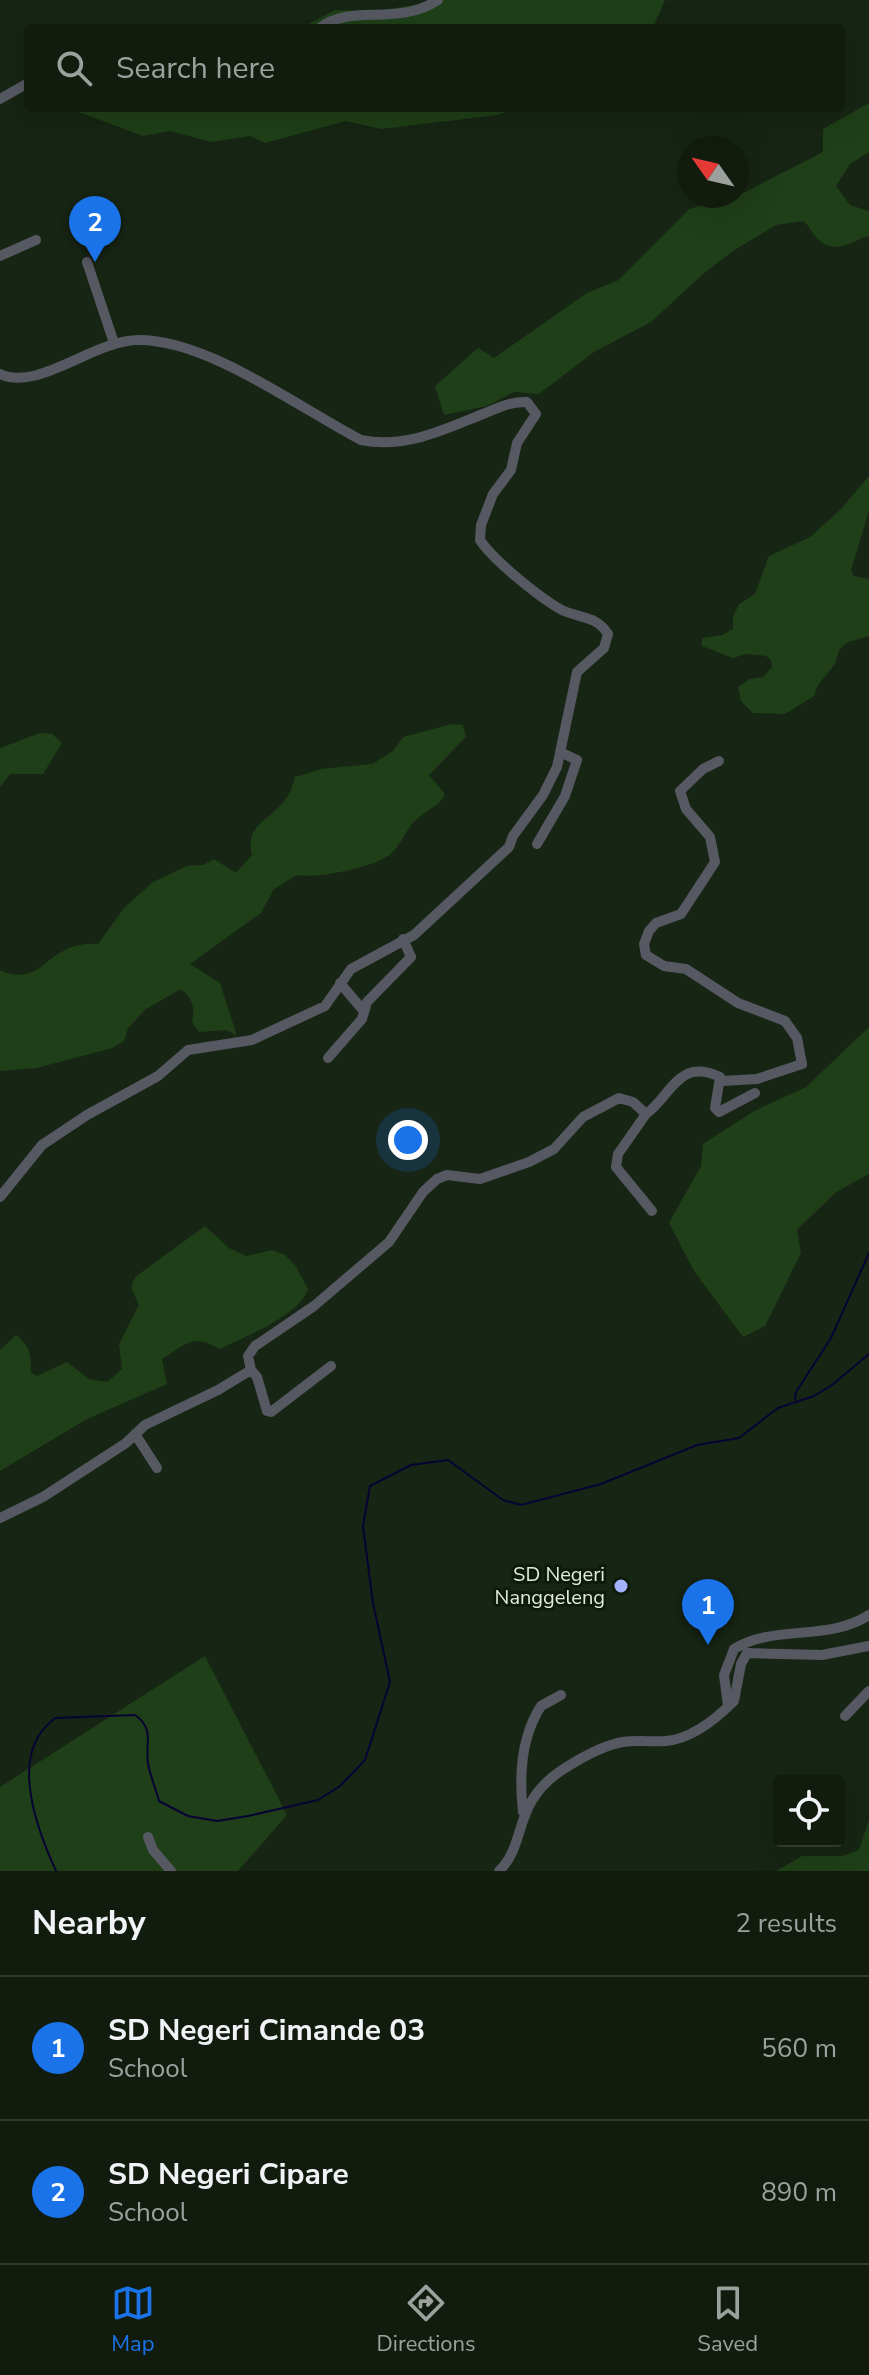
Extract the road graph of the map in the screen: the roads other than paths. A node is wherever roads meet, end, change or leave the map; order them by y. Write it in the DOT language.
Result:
graph roads {
  1 [pos="438,0"];
  2 [pos="332,24"];
  3 [pos="24,85"];
  4 [pos="0,99"];
  5 [pos="36,240"];
  6 [pos="0,256"];
  7 [pos="87,262"];
  8 [pos="114,343"];
  9 [pos="0,374"];
  10 [pos="560,752"];
  11 [pos="719,761"];
  12 [pos="537,844"];
  13 [pos="403,939"];
  14 [pos="340,983"];
  15 [pos="362,1009"];
  16 [pos="328,1058"];
  17 [pos="722,1081"];
  18 [pos="755,1093"];
  19 [pos="646,1114"];
  20 [pos="0,1197"];
  21 [pos="652,1211"];
  22 [pos="331,1366"];
  23 [pos="251,1370"];
  24 [pos="135,1434"];
  25 [pos="157,1468"];
  26 [pos="0,1518"];
  27 [pos="869,1615"];
  28 [pos="869,1646"];
  29 [pos="869,1691"];
  30 [pos="561,1695"];
  31 [pos="728,1706"];
  32 [pos="845,1716"];
  33 [pos="523,1814"];
  34 [pos="148,1837"];
  35 [pos="171,1871"];
  36 [pos="499,1871"];
  1 -- 2 [label="street"];
  3 -- 4 [label="street"];
  5 -- 6 [label="street"];
  7 -- 8 [label="street"];
  8 -- 9 [label="street"];
  8 -- 10 [label="street"];
  10 -- 12 [label="street"];
  10 -- 13 [label="street"];
  11 -- 17 [label="street"];
  13 -- 14 [label="street"];
  13 -- 15 [label="street"];
  14 -- 15 [label="street"];
  14 -- 20 [label="street"];
  15 -- 16 [label="street"];
  17 -- 18 [label="street"];
  17 -- 19 [label="street"];
  19 -- 21 [label="street"];
  19 -- 23 [label="street"];
  22 -- 23 [label="street"];
  23 -- 24 [label="street"];
  24 -- 25 [label="street"];
  24 -- 26 [label="street"];
  27 -- 31 [label="street"];
  28 -- 31 [label="street"];
  29 -- 32 [label="street"];
  30 -- 33 [label="street"];
  31 -- 33 [label="street"];
  33 -- 36 [label="street"];
  34 -- 35 [label="street"];
}
